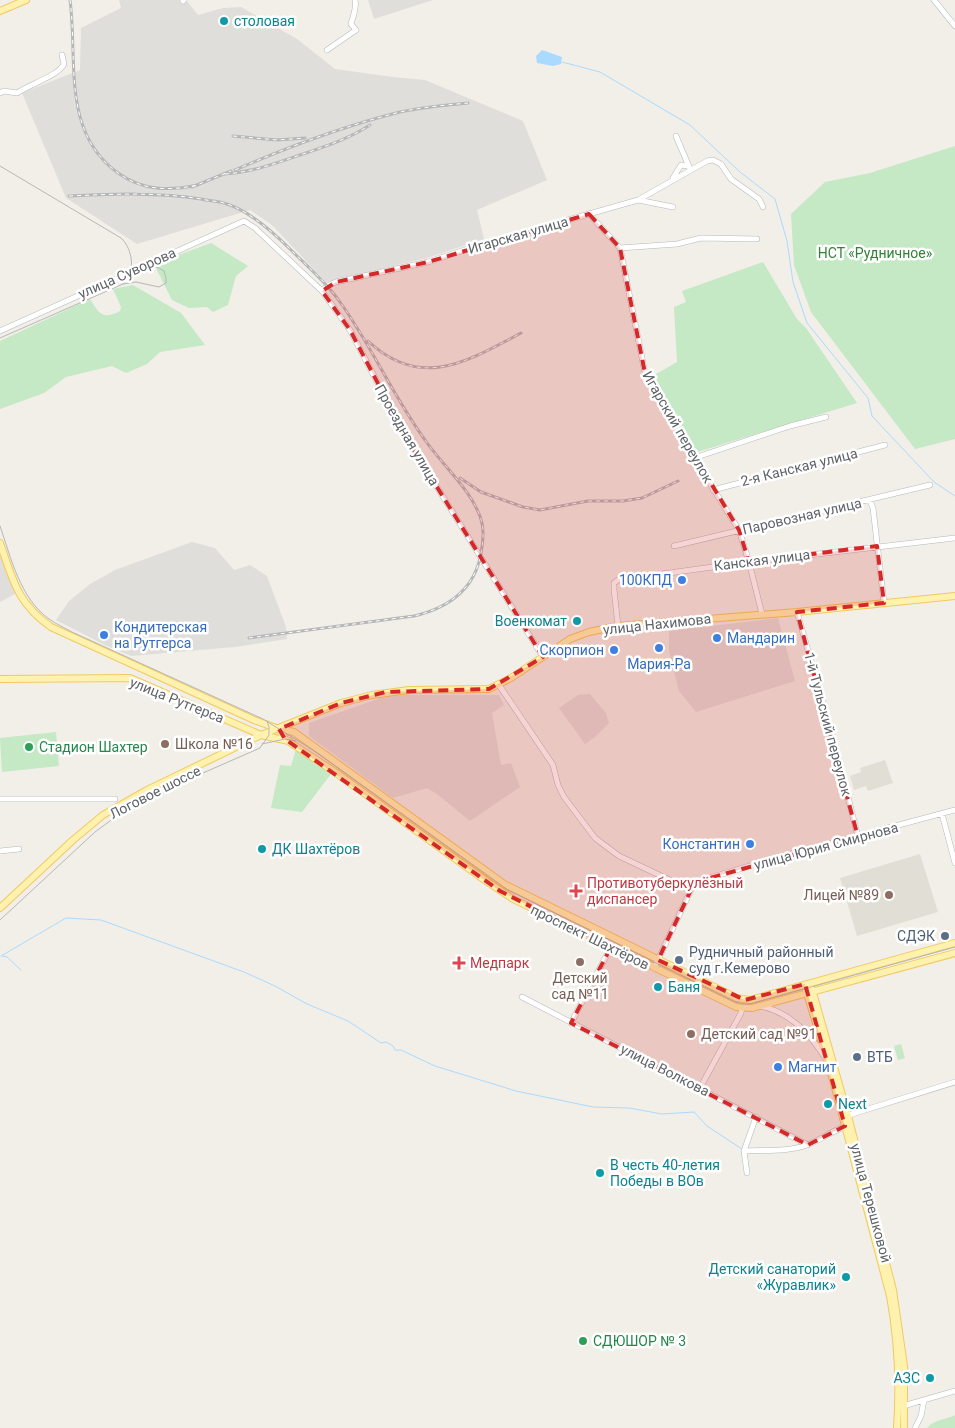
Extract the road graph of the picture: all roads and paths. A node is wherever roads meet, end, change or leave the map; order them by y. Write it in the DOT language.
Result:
graph roads {
  1 [pos="26,0"];
  2 [pos="355,0"];
  3 [pos="934,0"];
  4 [pos="0,11"];
  5 [pos="955,26"];
  6 [pos="327,50"];
  7 [pos="62,55"];
  8 [pos="0,93"];
  9 [pos="676,136"];
  10 [pos="689,167"];
  11 [pos="638,200"];
  12 [pos="763,207"];
  13 [pos="673,208"];
  14 [pos="589,214"];
  15 [pos="255,228"];
  16 [pos="757,239"];
  17 [pos="620,248"];
  18 [pos="322,290"];
  19 [pos="0,331"];
  20 [pos="826,417"];
  21 [pos="885,445"];
  22 [pos="694,458"];
  23 [pos="930,485"];
  24 [pos="713,490"];
  25 [pos="870,500"];
  26 [pos="739,530"];
  27 [pos="955,538"];
  28 [pos="0,543"];
  29 [pos="674,546"];
  30 [pos="877,546"];
  31 [pos="750,562"];
  32 [pos="955,596"];
  33 [pos="884,603"];
  34 [pos="797,612"];
  35 [pos="762,614"];
  36 [pos="618,626"];
  37 [pos="543,657"];
  38 [pos="138,667"];
  39 [pos="0,679"];
  40 [pos="136,680"];
  41 [pos="499,685"];
  42 [pos="278,729"];
  43 [pos="264,736"];
  44 [pos="290,741"];
  45 [pos="0,799"];
  46 [pos="115,799"];
  47 [pos="955,810"];
  48 [pos="942,814"];
  49 [pos="858,837"];
  50 [pos="19,849"];
  51 [pos="0,851"];
  52 [pos="955,862"];
  53 [pos="691,890"];
  54 [pos="0,908"];
  55 [pos="0,913"];
  56 [pos="955,943"];
  57 [pos="611,947"];
  58 [pos="955,953"];
  59 [pos="658,960"];
  60 [pos="654,968"];
  61 [pos="807,984"];
  62 [pos="810,992"];
  63 [pos="522,997"];
  64 [pos="759,1006"];
  65 [pos="742,1008"];
  66 [pos="571,1023"];
  67 [pos="827,1062"];
  68 [pos="955,1082"];
  69 [pos="700,1088"];
  70 [pos="756,1116"];
  71 [pos="845,1116"];
  72 [pos="848,1126"];
  73 [pos="808,1145"];
  74 [pos="744,1151"];
  75 [pos="747,1173"];
  76 [pos="955,1391"];
  77 [pos="924,1400"];
  78 [pos="901,1407"];
  79 [pos="897,1428"];
  80 [pos="904,1428"];
  81 [pos="915,1428"];
  1 -- 4 [label="main road"];
  2 -- 6 [label="street"];
  3 -- 5 [label="street"];
  7 -- 8 [label="street"];
  9 -- 10 [label="street"];
  10 -- 11 [label="street, Игарская улица"];
  10 -- 12 [label="street, Игарская улица"];
  11 -- 13 [label="street"];
  11 -- 14 [label="street, Игарская улица"];
  14 -- 17 [label="street"];
  14 -- 18 [label="street, Игарская улица"];
  15 -- 18 [label="street, Проездная улица"];
  15 -- 19 [label="street, улица Суворова"];
  16 -- 17 [label="street"];
  17 -- 22 [label="street, Игарский переулок"];
  18 -- 37 [label="street, Проездная улица"];
  20 -- 22 [label="street"];
  21 -- 24 [label="street, 2-я Канская улица"];
  22 -- 24 [label="street, Игарский переулок"];
  23 -- 25 [label="street, Паровозная улица"];
  24 -- 26 [label="street, Игарский переулок"];
  25 -- 26 [label="street, Паровозная улица"];
  25 -- 30 [label="street"];
  26 -- 29 [label="street, Паровозная улица"];
  26 -- 31 [label="street, Игарский переулок"];
  27 -- 30 [label="street, Канская улица"];
  28 -- 38 [label="main road, улица Рутгерса"];
  30 -- 31 [label="street, Канская улица"];
  30 -- 33 [label="street"];
  31 -- 35 [label="street, Игарский переулок"];
  31 -- 36 [label="street, Канская улица"];
  32 -- 33 [label="main road, улица Нахимова"];
  33 -- 34 [label="main road, улица Нахимова"];
  34 -- 35 [label="main road, улица Нахимова"];
  34 -- 49 [label="street, 1-й Тульский переулок"];
  35 -- 36 [label="main road, улица Нахимова"];
  36 -- 37 [label="main road, улица Нахимова"];
  37 -- 41 [label="main road, улица Нахимова"];
  38 -- 40 [label="main road"];
  38 -- 42 [label="main road, улица Рутгерса"];
  39 -- 40 [label="main road, улица Рутгерса"];
  40 -- 43 [label="main road, улица Рутгерса"];
  41 -- 42 [label="main road, улица Нахимова"];
  41 -- 53 [label="street"];
  42 -- 43 [label="main road, улица Нахимова"];
  42 -- 44 [label="main road"];
  42 -- 59 [label="main road, проспект Шахтёров"];
  43 -- 44 [label="main road, проспект Шахтёров"];
  43 -- 54 [label="main road, Логовое шоссе"];
  43 -- 55 [label="main road, Логовое шоссе"];
  44 -- 57 [label="main road, проспект Шахтёров"];
  45 -- 46 [label="street"];
  47 -- 48 [label="street, улица Юрия Смирнова"];
  48 -- 49 [label="street, улица Юрия Смирнова"];
  48 -- 52 [label="street"];
  49 -- 53 [label="street, улица Юрия Смирнова"];
  50 -- 51 [label="street"];
  53 -- 59 [label="street"];
  56 -- 61 [label="main road, проспект Шахтёров"];
  57 -- 60 [label="main road, проспект Шахтёров"];
  57 -- 66 [label="street"];
  58 -- 62 [label="main road, проспект Шахтёров"];
  59 -- 60 [label="street"];
  59 -- 61 [label="main road, проспект Шахтёров"];
  60 -- 65 [label="main road, проспект Шахтёров"];
  61 -- 62 [label="main road, улица Терешковой"];
  62 -- 64 [label="main road, проспект Шахтёров"];
  62 -- 67 [label="main road, улица Терешковой"];
  62 -- 71 [label="main road, улица Терешковой"];
  63 -- 66 [label="street, улица Волкова"];
  64 -- 65 [label="main road, проспект Шахтёров"];
  64 -- 67 [label="street"];
  65 -- 69 [label="street"];
  66 -- 69 [label="street, улица Волкова"];
  67 -- 71 [label="main road, улица Терешковой"];
  68 -- 71 [label="street"];
  69 -- 70 [label="street, улица Волкова"];
  70 -- 73 [label="street, улица Волкова"];
  70 -- 74 [label="street"];
  71 -- 72 [label="main road, улица Терешковой"];
  72 -- 73 [label="street"];
  72 -- 78 [label="main road, улица Терешковой"];
  73 -- 74 [label="street"];
  74 -- 75 [label="street"];
  76 -- 77 [label="street"];
  77 -- 78 [label="street"];
  77 -- 81 [label="street"];
  78 -- 79 [label="main road, улица Терешковой"];
  78 -- 80 [label="main road, улица Терешковой"];
}
